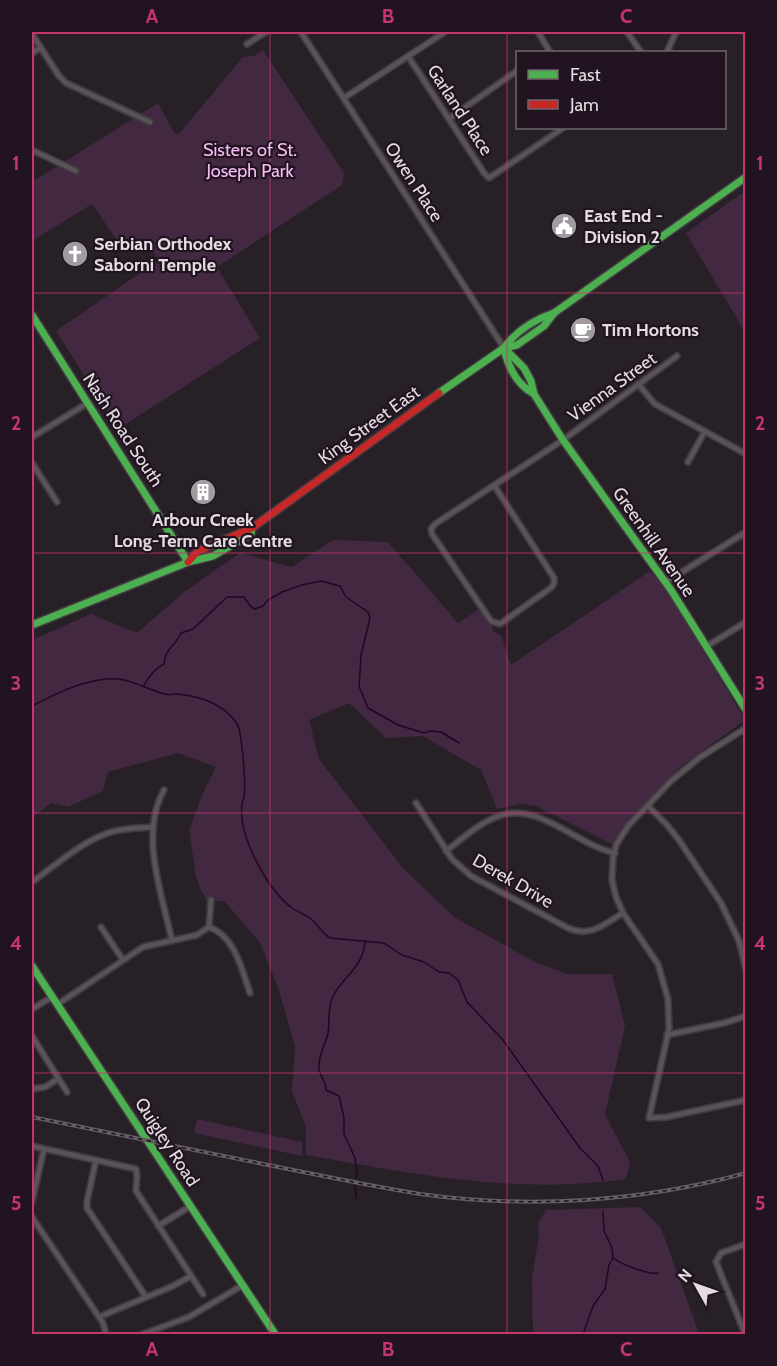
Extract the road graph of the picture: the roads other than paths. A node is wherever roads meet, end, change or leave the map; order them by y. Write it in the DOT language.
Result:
graph roads {
  1 [pos="266,32"];
  2 [pos="301,32"];
  3 [pos="445,32"];
  4 [pos="538,32"];
  5 [pos="627,32"];
  6 [pos="676,32"];
  7 [pos="32,34"];
  8 [pos="247,44"];
  9 [pos="40,48"];
  10 [pos="547,51"];
  11 [pos="640,51"];
  12 [pos="668,51"];
  13 [pos="32,53"];
  14 [pos="408,56"];
  15 [pos="516,71"];
  16 [pos="344,98"];
  17 [pos="450,118"];
  18 [pos="150,122"];
  19 [pos="562,129"];
  20 [pos="32,150"];
  21 [pos="76,171"];
  22 [pos="746,177"];
  23 [pos="32,315"];
  24 [pos="504,348"];
  25 [pos="677,356"];
  26 [pos="638,384"];
  27 [pos="88,403"];
  28 [pos="705,431"];
  29 [pos="32,437"];
  30 [pos="563,440"];
  31 [pos="746,454"];
  32 [pos="688,462"];
  33 [pos="32,463"];
  34 [pos="494,485"];
  35 [pos="57,502"];
  36 [pos="746,532"];
  37 [pos="188,562"];
  38 [pos="666,582"];
  39 [pos="746,622"];
  40 [pos="32,625"];
  41 [pos="707,646"];
  42 [pos="746,711"];
  43 [pos="746,728"];
  44 [pos="164,790"];
  45 [pos="416,803"];
  46 [pos="648,807"];
  47 [pos="153,827"];
  48 [pos="446,851"];
  49 [pos="615,853"];
  50 [pos="32,882"];
  51 [pos="211,900"];
  52 [pos="623,913"];
  53 [pos="101,927"];
  54 [pos="209,927"];
  55 [pos="172,941"];
  56 [pos="123,960"];
  57 [pos="32,966"];
  58 [pos="746,969"];
  59 [pos="250,993"];
  60 [pos="52,997"];
  61 [pos="58,1004"];
  62 [pos="32,1009"];
  63 [pos="746,1016"];
  64 [pos="667,1035"];
  65 [pos="32,1036"];
  66 [pos="58,1078"];
  67 [pos="32,1089"];
  68 [pos="66,1092"];
  69 [pos="746,1100"];
  70 [pos="32,1146"];
  71 [pos="44,1149"];
  72 [pos="96,1160"];
  73 [pos="32,1201"];
  74 [pos="191,1206"];
  75 [pos="32,1217"];
  76 [pos="158,1226"];
  77 [pos="746,1244"];
  78 [pos="191,1276"];
  79 [pos="243,1285"];
  80 [pos="203,1294"];
  81 [pos="146,1297"];
  82 [pos="99,1317"];
  83 [pos="106,1335"];
  84 [pos="142,1335"];
  85 [pos="275,1335"];
  86 [pos="746,1335"];
  1 -- 8 [label="street"];
  2 -- 16 [label="street, Owen Place"];
  3 -- 14 [label="street"];
  4 -- 10 [label="street"];
  5 -- 11 [label="street"];
  6 -- 12 [label="street"];
  7 -- 9 [label="street"];
  9 -- 13 [label="street"];
  9 -- 18 [label="street"];
  14 -- 16 [label="street"];
  14 -- 17 [label="street, Garland Place"];
  15 -- 17 [label="street"];
  16 -- 24 [label="street, Owen Place"];
  17 -- 19 [label="street, Garland Place"];
  20 -- 21 [label="street"];
  22 -- 24 [label="street, King Street East"];
  23 -- 27 [label="street, Nash Road South"];
  24 -- 30 [label="street, Greenhill Avenue"];
  24 -- 37 [label="street, King Street East"];
  25 -- 26 [label="street, Vienna Street"];
  26 -- 28 [label="street"];
  26 -- 30 [label="street, Vienna Street"];
  27 -- 29 [label="street"];
  27 -- 37 [label="street, Nash Road South"];
  28 -- 31 [label="street"];
  28 -- 32 [label="street"];
  30 -- 34 [label="street, Vienna Street"];
  30 -- 38 [label="street, Greenhill Avenue"];
  33 -- 35 [label="street"];
  34 -- 34 [label="street, Vienna Street"];
  36 -- 38 [label="street"];
  37 -- 40 [label="street, King Street East"];
  38 -- 41 [label="street, Greenhill Avenue"];
  39 -- 41 [label="street"];
  41 -- 42 [label="street, Greenhill Avenue"];
  43 -- 46 [label="street"];
  44 -- 47 [label="street"];
  45 -- 48 [label="street, Derek Drive"];
  46 -- 49 [label="street"];
  46 -- 58 [label="street"];
  47 -- 50 [label="street"];
  47 -- 55 [label="street"];
  48 -- 49 [label="street"];
  48 -- 52 [label="street, Derek Drive"];
  49 -- 52 [label="street"];
  51 -- 54 [label="street"];
  52 -- 64 [label="street"];
  53 -- 56 [label="street"];
  54 -- 55 [label="street"];
  54 -- 59 [label="street"];
  55 -- 56 [label="street"];
  56 -- 61 [label="street"];
  57 -- 60 [label="street, Quigley Road"];
  60 -- 61 [label="street, Quigley Road"];
  60 -- 62 [label="street"];
  61 -- 74 [label="street, Quigley Road"];
  63 -- 64 [label="street"];
  64 -- 69 [label="street"];
  65 -- 66 [label="street"];
  66 -- 67 [label="street"];
  66 -- 68 [label="street"];
  70 -- 71 [label="street"];
  71 -- 72 [label="street"];
  71 -- 73 [label="street"];
  72 -- 76 [label="street"];
  72 -- 81 [label="street"];
  74 -- 76 [label="street"];
  74 -- 79 [label="street, Quigley Road"];
  75 -- 82 [label="street"];
  76 -- 78 [label="street"];
  77 -- 86 [label="street"];
  78 -- 80 [label="street"];
  78 -- 81 [label="street"];
  79 -- 84 [label="street"];
  79 -- 85 [label="street, Quigley Road"];
  81 -- 82 [label="street"];
  82 -- 83 [label="street"];
}
